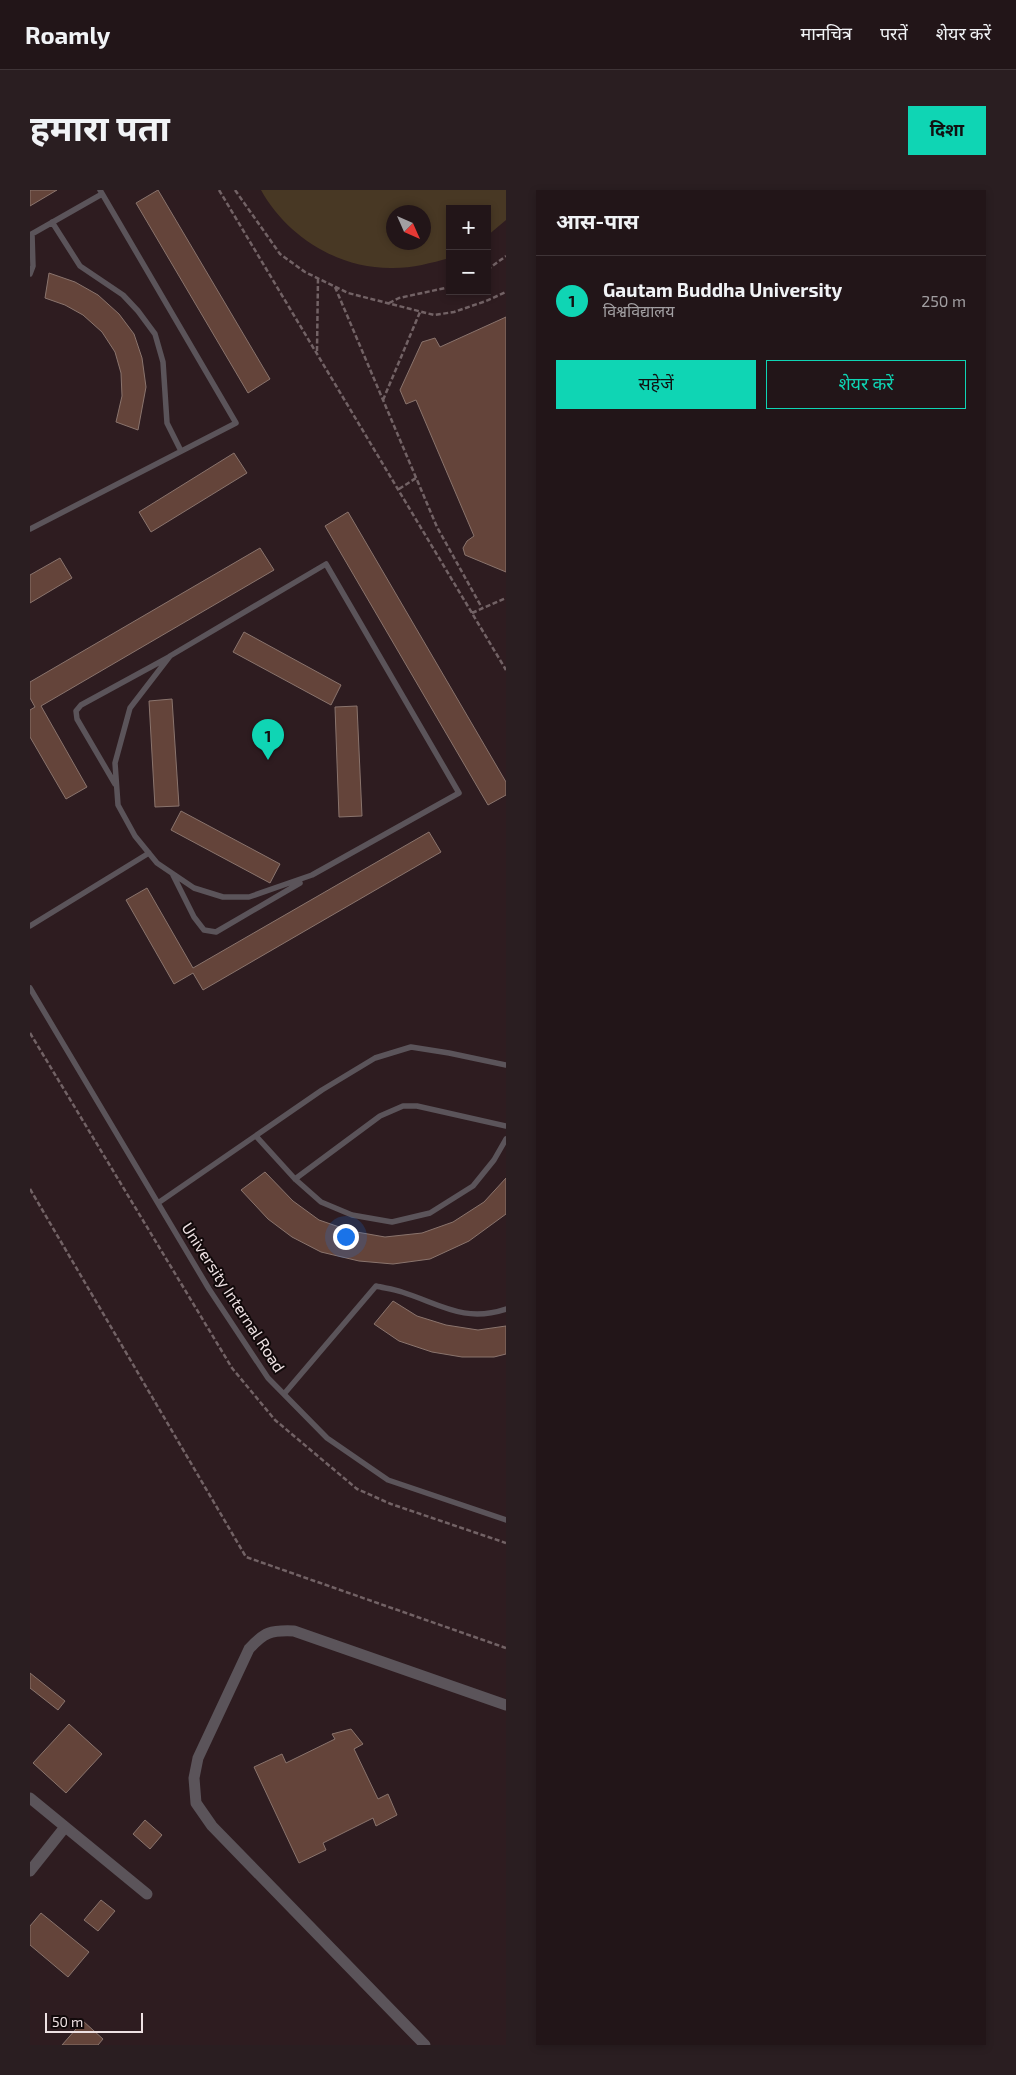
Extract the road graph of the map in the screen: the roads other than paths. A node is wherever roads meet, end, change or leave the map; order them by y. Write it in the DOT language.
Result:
graph roads {
  1 [pos="101,192"];
  2 [pos="52,222"];
  3 [pos="31,234"];
  4 [pos="30,274"];
  5 [pos="181,452"];
  6 [pos="30,529"];
  7 [pos="170,656"];
  8 [pos="116,787"];
  9 [pos="149,853"];
  10 [pos="172,873"];
  11 [pos="312,875"];
  12 [pos="30,926"];
  13 [pos="30,988"];
  14 [pos="506,1065"];
  15 [pos="506,1126"];
  16 [pos="256,1136"];
  17 [pos="506,1139"];
  18 [pos="295,1179"];
  19 [pos="158,1203"];
  20 [pos="506,1310"];
  21 [pos="284,1394"];
  22 [pos="506,1520"];
  23 [pos="506,1705"];
  24 [pos="30,1798"];
  25 [pos="66,1827"];
  26 [pos="30,1871"];
  27 [pos="147,1894"];
  28 [pos="425,2045"];
  1 -- 2 [label="lane"];
  1 -- 5 [label="lane"];
  2 -- 3 [label="lane"];
  2 -- 5 [label="lane"];
  3 -- 4 [label="lane"];
  5 -- 6 [label="lane"];
  7 -- 8 [label="lane"];
  7 -- 8 [label="lane"];
  7 -- 11 [label="lane"];
  8 -- 9 [label="lane"];
  9 -- 10 [label="lane"];
  9 -- 12 [label="lane"];
  10 -- 11 [label="lane"];
  10 -- 11 [label="lane"];
  13 -- 19 [label="lane, University Internal Road"];
  14 -- 16 [label="lane"];
  15 -- 18 [label="lane"];
  16 -- 18 [label="lane"];
  16 -- 19 [label="lane"];
  17 -- 18 [label="lane"];
  19 -- 21 [label="lane, University Internal Road"];
  20 -- 21 [label="lane"];
  21 -- 22 [label="lane, University Internal Road"];
  23 -- 28 [label="street"];
  24 -- 25 [label="street"];
  25 -- 26 [label="street"];
  25 -- 27 [label="street"];
}
